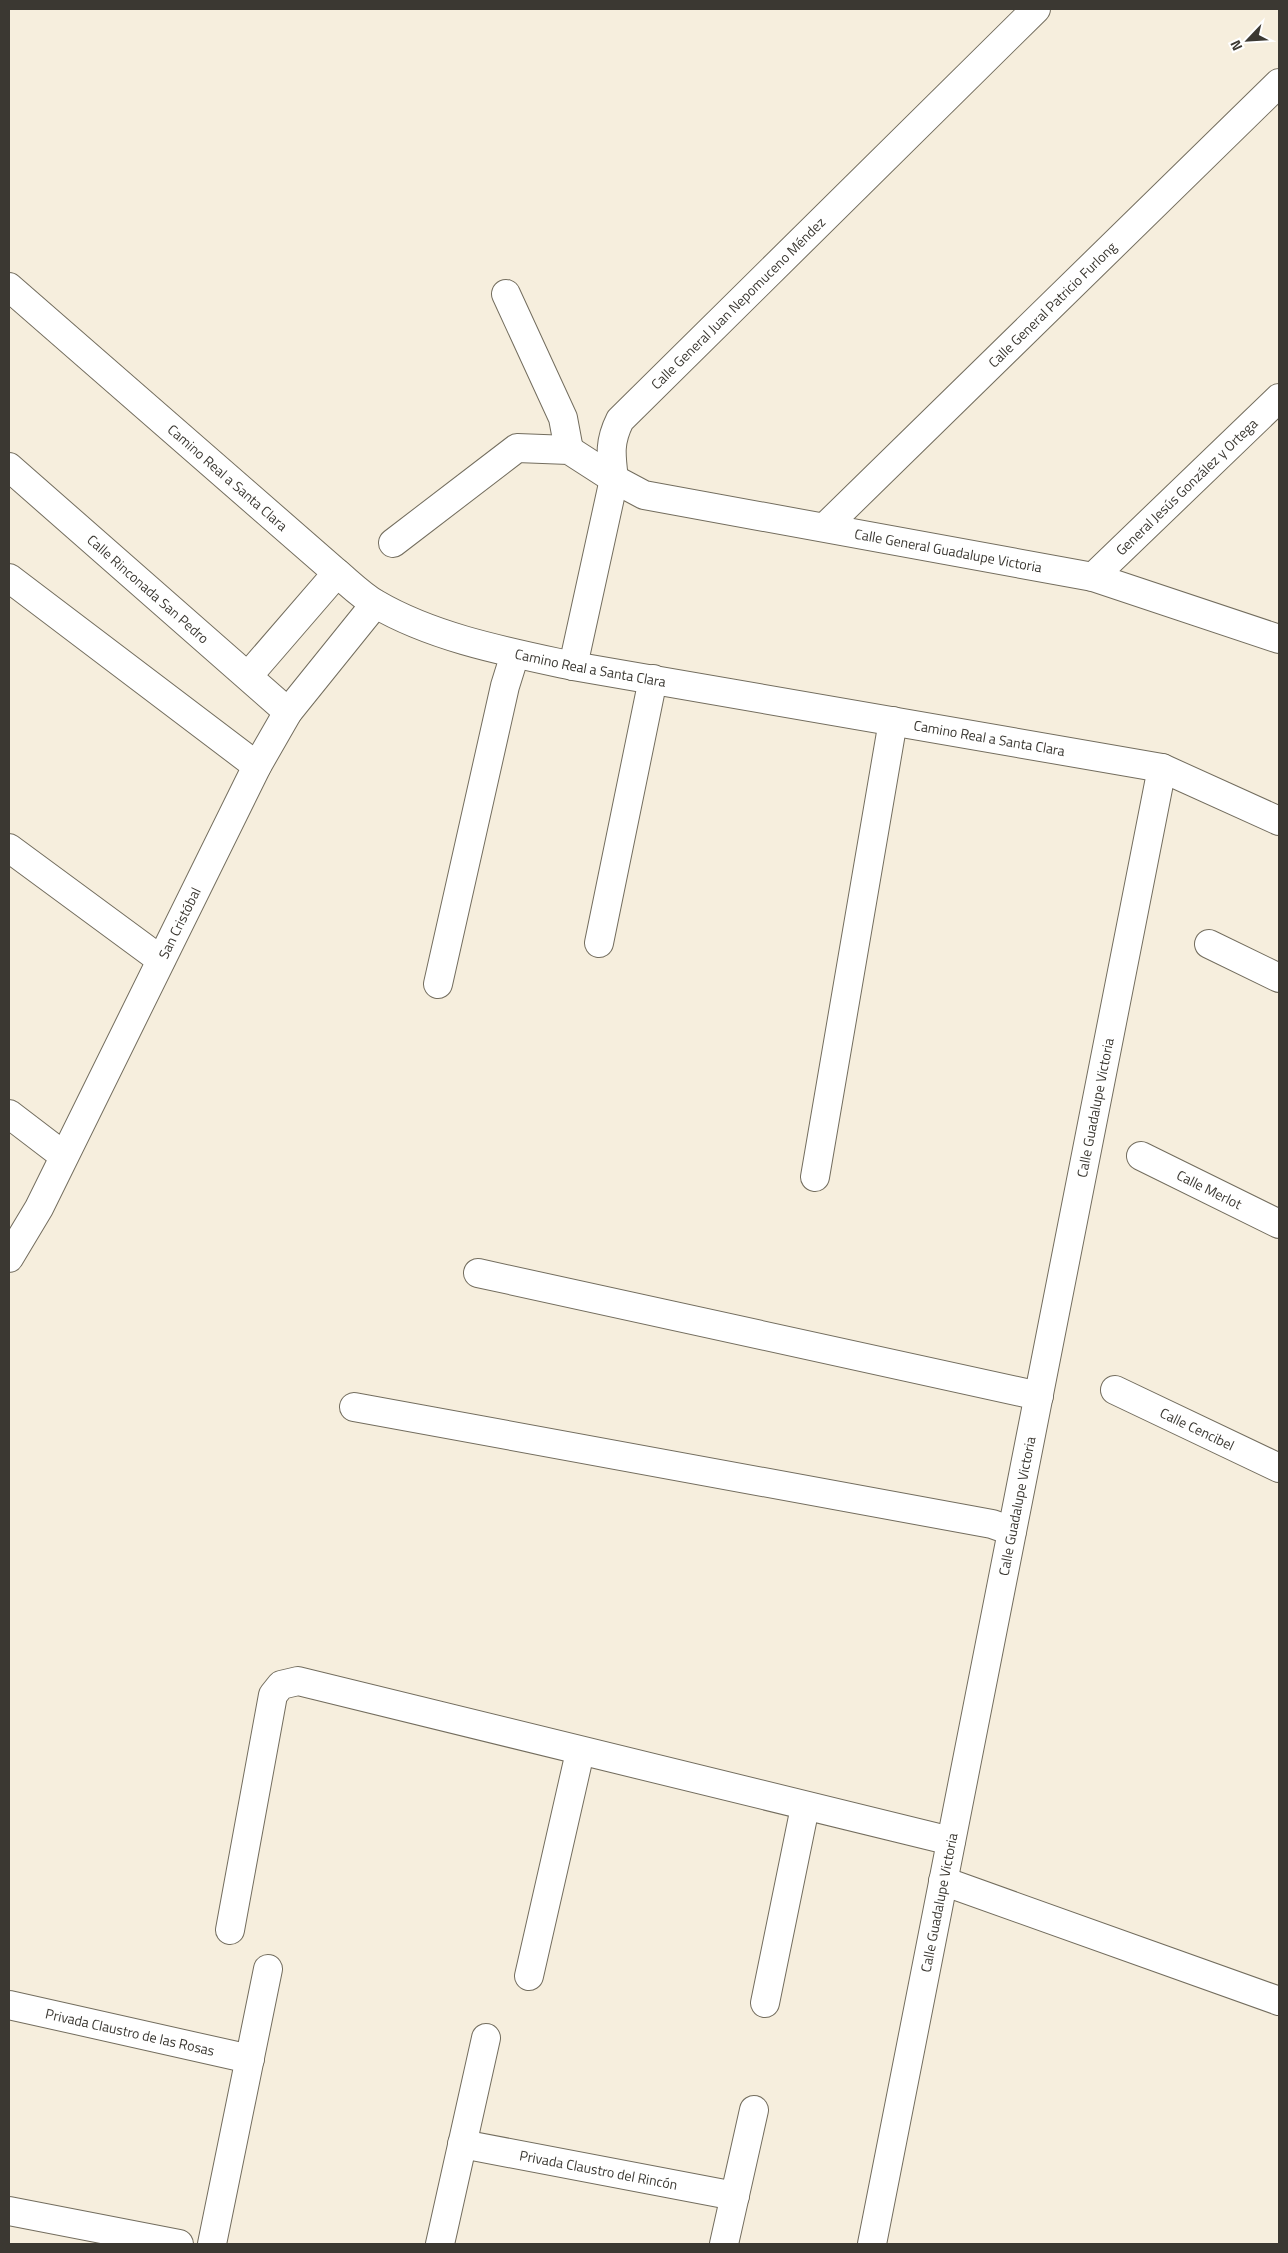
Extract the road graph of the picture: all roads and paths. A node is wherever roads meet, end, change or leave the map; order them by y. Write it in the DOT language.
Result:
graph roads {
  1 [pos="1036,9"];
  2 [pos="1279,84"];
  3 [pos="9,287"];
  4 [pos="506,294"];
  5 [pos="1279,398"];
  6 [pos="569,450"];
  7 [pos="9,468"];
  8 [pos="614,479"];
  9 [pos="825,527"];
  10 [pos="393,543"];
  11 [pos="337,573"];
  12 [pos="1093,577"];
  13 [pos="9,578"];
  14 [pos="375,604"];
  15 [pos="1279,639"];
  16 [pos="515,654"];
  17 [pos="573,666"];
  18 [pos="248,676"];
  19 [pos="653,680"];
  20 [pos="288,712"];
  21 [pos="893,721"];
  22 [pos="257,766"];
  23 [pos="1162,768"];
  24 [pos="1279,821"];
  25 [pos="9,848"];
  26 [pos="599,943"];
  27 [pos="1209,944"];
  28 [pos="161,960"];
  29 [pos="1279,978"];
  30 [pos="438,984"];
  31 [pos="9,1114"];
  32 [pos="64,1156"];
  33 [pos="1141,1156"];
  34 [pos="815,1177"];
  35 [pos="1279,1224"];
  36 [pos="9,1258"];
  37 [pos="478,1273"];
  38 [pos="1115,1390"];
  39 [pos="1039,1396"];
  40 [pos="354,1407"];
  41 [pos="1279,1468"];
  42 [pos="1012,1531"];
  43 [pos="580,1752"];
  44 [pos="805,1807"];
  45 [pos="951,1841"];
  46 [pos="943,1881"];
  47 [pos="230,1930"];
  48 [pos="268,1969"];
  49 [pos="529,1976"];
  50 [pos="1279,2001"];
  51 [pos="765,2003"];
  52 [pos="9,2005"];
  53 [pos="486,2038"];
  54 [pos="250,2059"];
  55 [pos="754,2110"];
  56 [pos="462,2144"];
  57 [pos="735,2196"];
  58 [pos="9,2211"];
  59 [pos="178,2244"];
  60 [pos="212,2244"];
  61 [pos="440,2244"];
  62 [pos="724,2244"];
  63 [pos="872,2244"];
  1 -- 8 [label="street, Calle General Juan Nepomuceno Méndez"];
  2 -- 9 [label="street, Calle General Patricio Furlong"];
  3 -- 11 [label="street, Camino Real a Santa Clara"];
  4 -- 6 [label="street"];
  5 -- 12 [label="street, General Jesús González y Ortega"];
  6 -- 8 [label="street, Calle General Guadalupe Victoria"];
  6 -- 10 [label="street"];
  7 -- 18 [label="street, Calle Rinconada San Pedro"];
  8 -- 9 [label="street, Calle General Guadalupe Victoria"];
  8 -- 17 [label="street, Calle General Juan Nepomuceno Méndez"];
  9 -- 12 [label="street, Calle General Guadalupe Victoria"];
  11 -- 14 [label="street, Camino Real a Santa Clara"];
  11 -- 18 [label="street"];
  12 -- 15 [label="street, Calle General Guadalupe Victoria"];
  13 -- 22 [label="street"];
  14 -- 16 [label="street, Camino Real a Santa Clara"];
  14 -- 20 [label="street, San Cristóbal"];
  16 -- 17 [label="street, Camino Real a Santa Clara"];
  16 -- 30 [label="street"];
  17 -- 19 [label="street, Camino Real a Santa Clara"];
  18 -- 20 [label="street, Calle Rinconada San Pedro"];
  19 -- 21 [label="street, Camino Real a Santa Clara"];
  19 -- 26 [label="street"];
  20 -- 22 [label="street, San Cristóbal"];
  21 -- 23 [label="street, Camino Real a Santa Clara"];
  21 -- 34 [label="street"];
  22 -- 28 [label="street, San Cristóbal"];
  23 -- 24 [label="street, Camino Real a Santa Clara"];
  23 -- 39 [label="street, Calle Guadalupe Victoria"];
  25 -- 28 [label="street"];
  27 -- 29 [label="street"];
  28 -- 32 [label="street, San Cristóbal"];
  31 -- 32 [label="street"];
  32 -- 36 [label="street, San Cristóbal"];
  33 -- 35 [label="street, Calle Merlot"];
  37 -- 39 [label="street"];
  38 -- 41 [label="street, Calle Cencibel"];
  39 -- 42 [label="street, Calle Guadalupe Victoria"];
  40 -- 42 [label="street"];
  42 -- 45 [label="street, Calle Guadalupe Victoria"];
  43 -- 44 [label="street"];
  43 -- 47 [label="street"];
  43 -- 49 [label="street"];
  44 -- 45 [label="street"];
  44 -- 51 [label="street"];
  45 -- 46 [label="street, Calle Guadalupe Victoria"];
  46 -- 50 [label="street"];
  46 -- 63 [label="street, Calle Guadalupe Victoria"];
  48 -- 54 [label="street"];
  52 -- 54 [label="street, Privada Claustro de las Rosas"];
  53 -- 56 [label="street"];
  54 -- 60 [label="street"];
  55 -- 57 [label="street"];
  56 -- 57 [label="street, Privada Claustro del Rincón"];
  56 -- 61 [label="street"];
  57 -- 62 [label="street"];
  58 -- 59 [label="street"];
}
